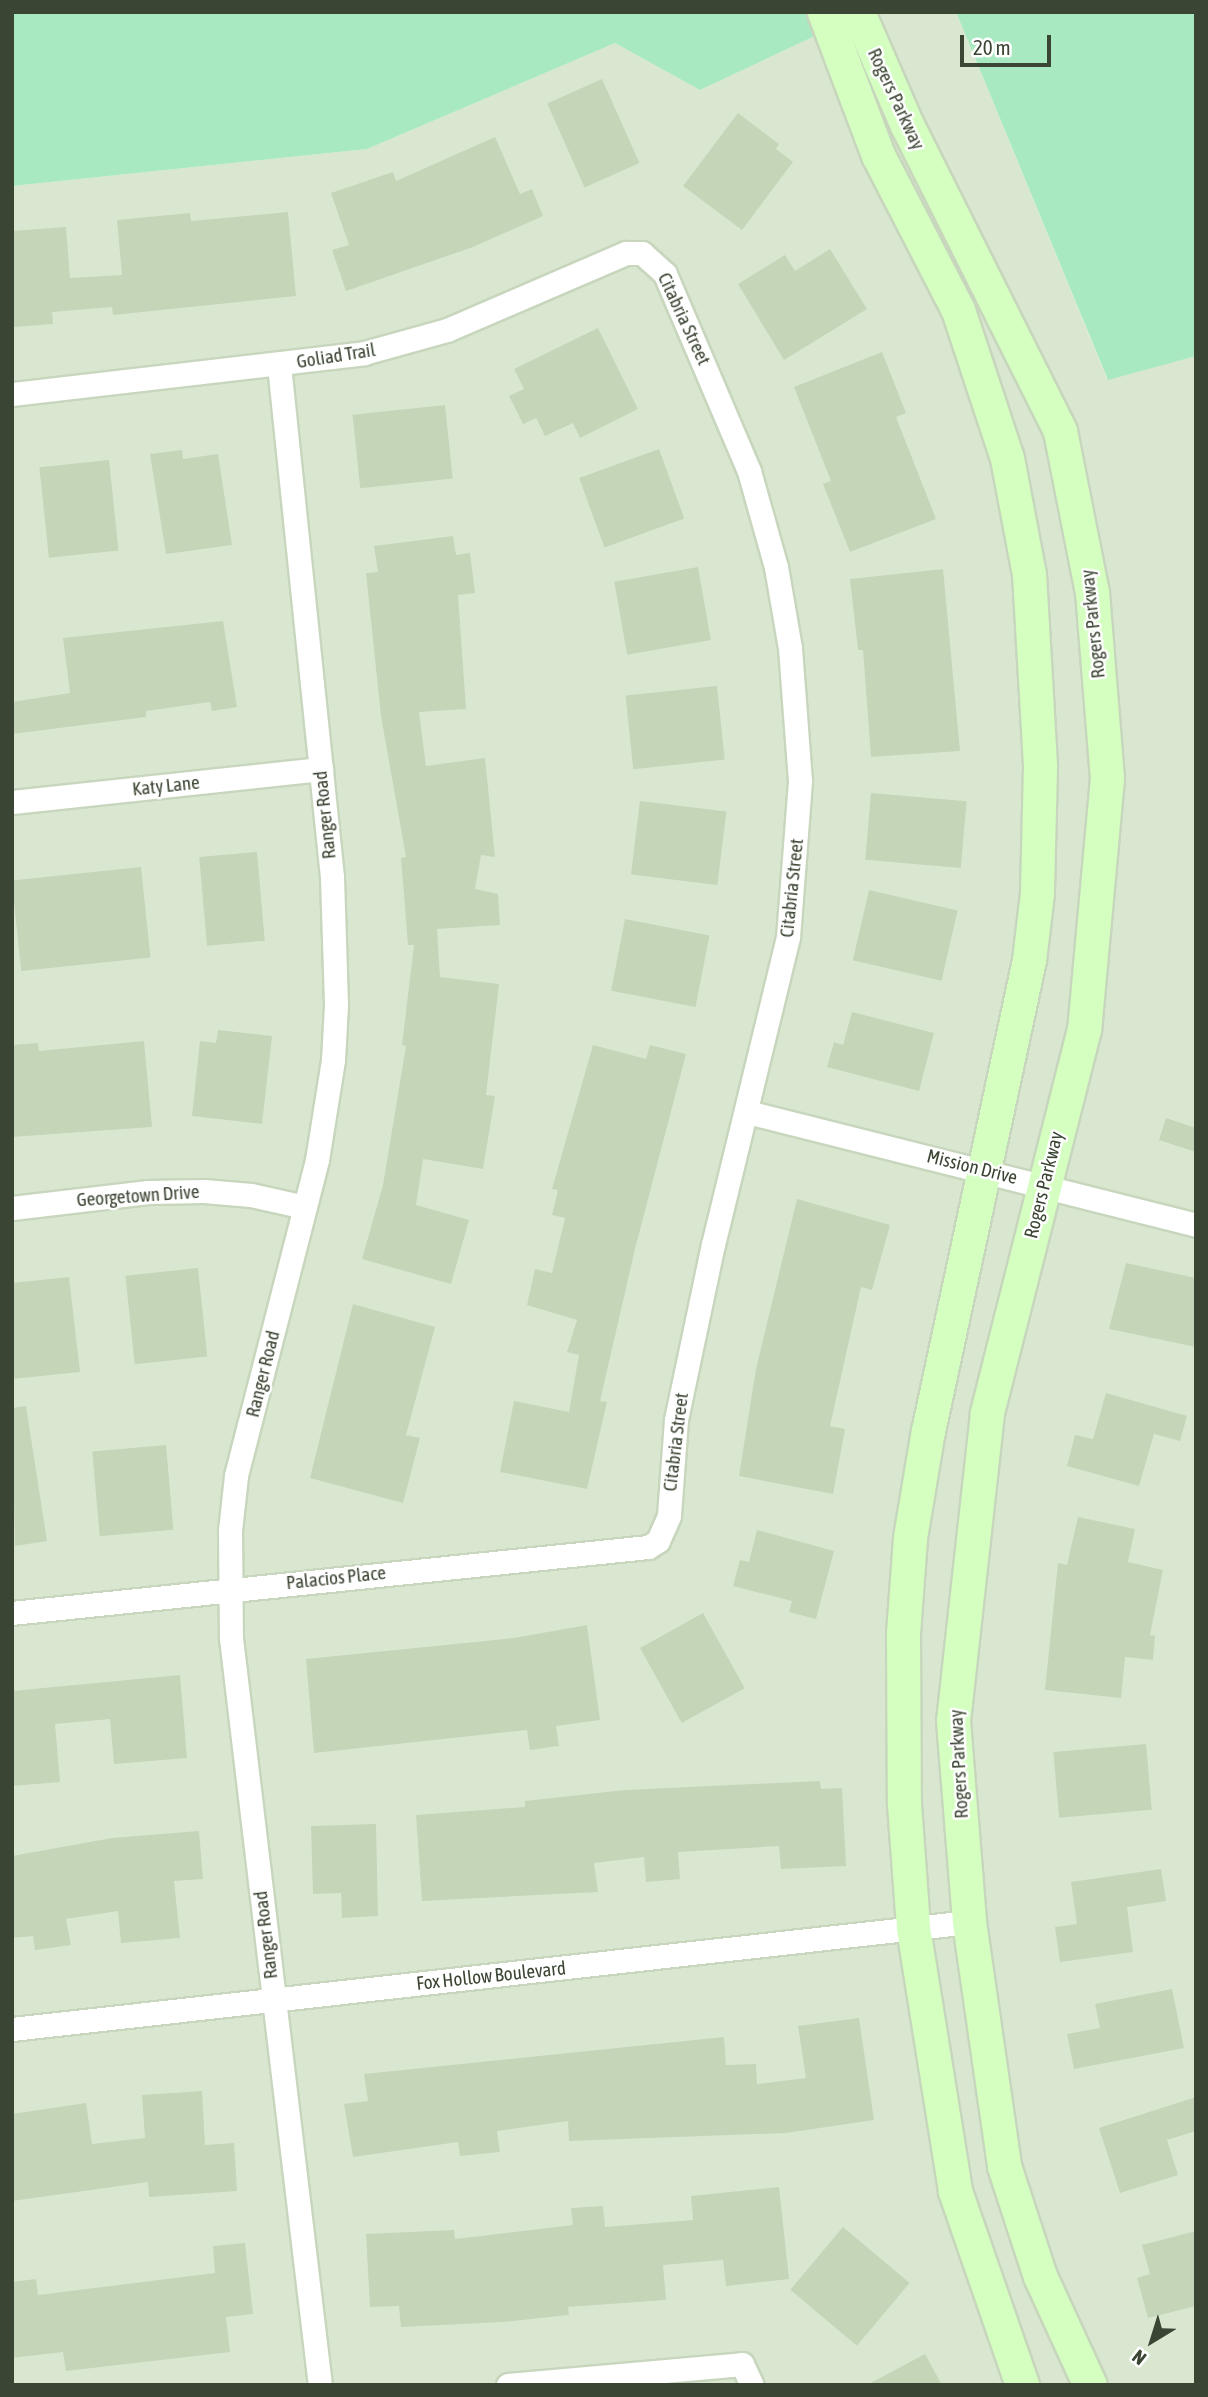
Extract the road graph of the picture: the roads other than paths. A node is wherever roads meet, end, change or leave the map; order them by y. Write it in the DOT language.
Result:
graph roads {
  1 [pos="824,12"];
  2 [pos="858,12"];
  3 [pos="642,253"];
  4 [pos="279,365"];
  5 [pos="12,394"];
  6 [pos="321,769"];
  7 [pos="12,802"];
  8 [pos="747,1112"];
  9 [pos="982,1169"];
  10 [pos="1044,1185"];
  11 [pos="305,1207"];
  12 [pos="12,1208"];
  13 [pos="1196,1226"];
  14 [pos="658,1541"];
  15 [pos="230,1590"];
  16 [pos="12,1613"];
  17 [pos="969,1922"];
  18 [pos="913,1928"];
  19 [pos="273,2000"];
  20 [pos="12,2029"];
  21 [pos="747,2374"];
  22 [pos="320,2385"];
  23 [pos="508,2385"];
  24 [pos="1022,2385"];
  25 [pos="1090,2385"];
  1 -- 9 [label="street, Rogers Parkway"];
  2 -- 10 [label="street, Rogers Parkway"];
  3 -- 4 [label="street, Goliad Trail"];
  3 -- 8 [label="street, Citabria Street"];
  4 -- 5 [label="street, Goliad Trail"];
  4 -- 6 [label="street, Ranger Road"];
  6 -- 7 [label="street, Katy Lane"];
  6 -- 11 [label="street, Ranger Road"];
  8 -- 9 [label="street, Mission Drive"];
  8 -- 14 [label="street, Citabria Street"];
  9 -- 10 [label="street, Mission Drive"];
  9 -- 18 [label="street, Rogers Parkway"];
  10 -- 13 [label="street, Mission Drive"];
  10 -- 17 [label="street, Rogers Parkway"];
  11 -- 12 [label="street, Georgetown Drive"];
  11 -- 15 [label="street, Ranger Road"];
  14 -- 15 [label="street, Palacios Place"];
  15 -- 16 [label="street, Palacios Place"];
  15 -- 19 [label="street, Ranger Road"];
  17 -- 18 [label="street, Fox Hollow Boulevard"];
  17 -- 25 [label="street, Rogers Parkway"];
  18 -- 19 [label="street, Fox Hollow Boulevard"];
  18 -- 24 [label="street, Rogers Parkway"];
  19 -- 20 [label="street, Fox Hollow Boulevard"];
  19 -- 22 [label="street, Ranger Road"];
  21 -- 23 [label="street"];
}
